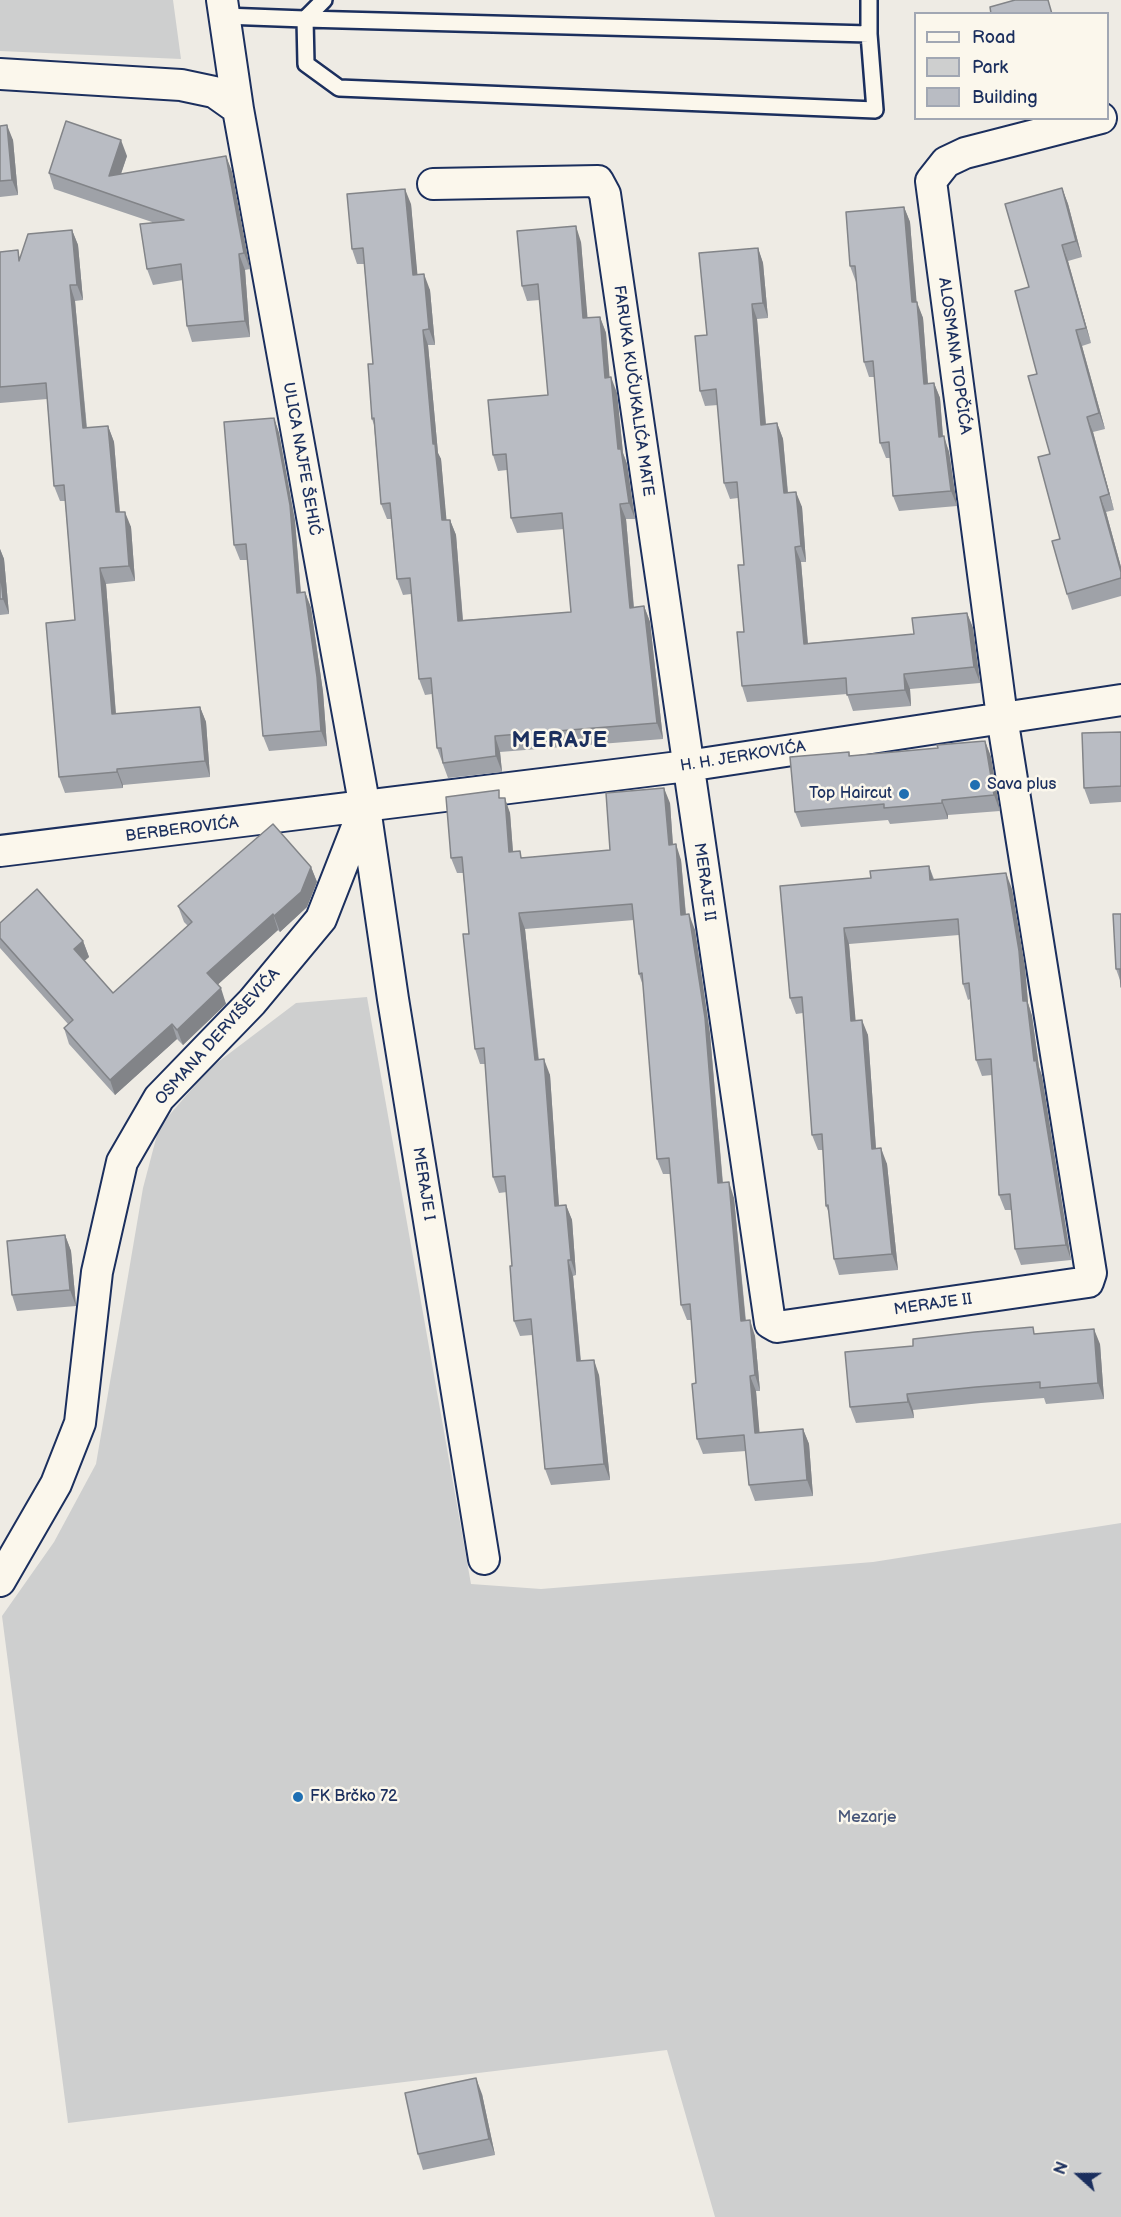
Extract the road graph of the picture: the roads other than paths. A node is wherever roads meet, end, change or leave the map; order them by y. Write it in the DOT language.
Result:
graph roads {
  1 [pos="324,0"];
  2 [pos="869,0"];
  3 [pos="223,8"];
  4 [pos="305,19"];
  5 [pos="869,34"];
  6 [pos="0,74"];
  7 [pos="238,110"];
  8 [pos="1093,120"];
  9 [pos="433,184"];
  10 [pos="1121,700"];
  11 [pos="1002,717"];
  12 [pos="687,766"];
  13 [pos="365,808"];
  14 [pos="0,851"];
  15 [pos="484,1559"];
  16 [pos="0,1581"];
  1 -- 4 [label="lane"];
  2 -- 5 [label="lane"];
  3 -- 4 [label="lane"];
  3 -- 7 [label="street, ULICA NAJFE ŠEHIĆ"];
  4 -- 5 [label="lane"];
  4 -- 5 [label="lane"];
  6 -- 7 [label="street"];
  7 -- 13 [label="street, ULICA NAJFE ŠEHIĆ"];
  8 -- 11 [label="street, ALOSMANA TOPČIĆA"];
  9 -- 12 [label="street, FARUKA KUČUKALIĆA MATE"];
  10 -- 11 [label="street, H. H. JERKOVIĆA"];
  11 -- 12 [label="street, H. H. JERKOVIĆA"];
  11 -- 12 [label="street, MERAJE II"];
  12 -- 13 [label="street, H. H. JERKOVIĆA"];
  13 -- 14 [label="street, BERBEROVIĆA"];
  13 -- 15 [label="street, MERAJE I"];
  13 -- 16 [label="street, OSMANA DERVIŠEVIĆA"];
}
